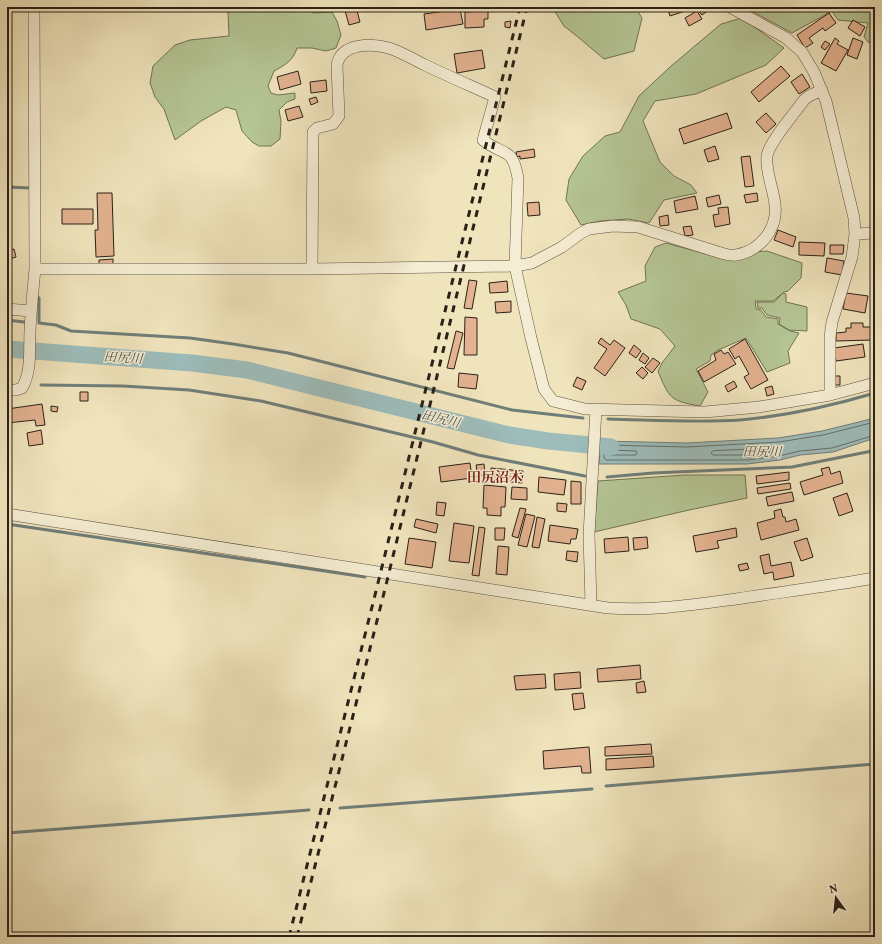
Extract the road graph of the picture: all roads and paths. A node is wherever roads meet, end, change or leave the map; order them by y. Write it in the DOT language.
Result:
graph roads {
  1 [pos="34,7"];
  2 [pos="730,7"];
  3 [pos="822,90"];
  4 [pos="855,234"];
  5 [pos="875,234"];
  6 [pos="515,266"];
  7 [pos="35,269"];
  8 [pos="312,269"];
  9 [pos="7,309"];
  10 [pos="31,311"];
  11 [pos="875,383"];
  12 [pos="7,390"];
  13 [pos="830,394"];
  14 [pos="596,409"];
  15 [pos="7,514"];
  16 [pos="875,578"];
  17 [pos="590,604"];
  1 -- 7 [label="street"];
  2 -- 3 [label="street"];
  3 -- 4 [label="street"];
  3 -- 6 [label="street"];
  4 -- 5 [label="street"];
  4 -- 13 [label="street"];
  6 -- 8 [label="street"];
  6 -- 8 [label="street"];
  6 -- 14 [label="street"];
  7 -- 8 [label="street"];
  7 -- 10 [label="street"];
  9 -- 10 [label="street"];
  10 -- 12 [label="street"];
  11 -- 13 [label="street"];
  13 -- 14 [label="street"];
  14 -- 17 [label="street"];
  15 -- 17 [label="street"];
  16 -- 17 [label="street"];
}
